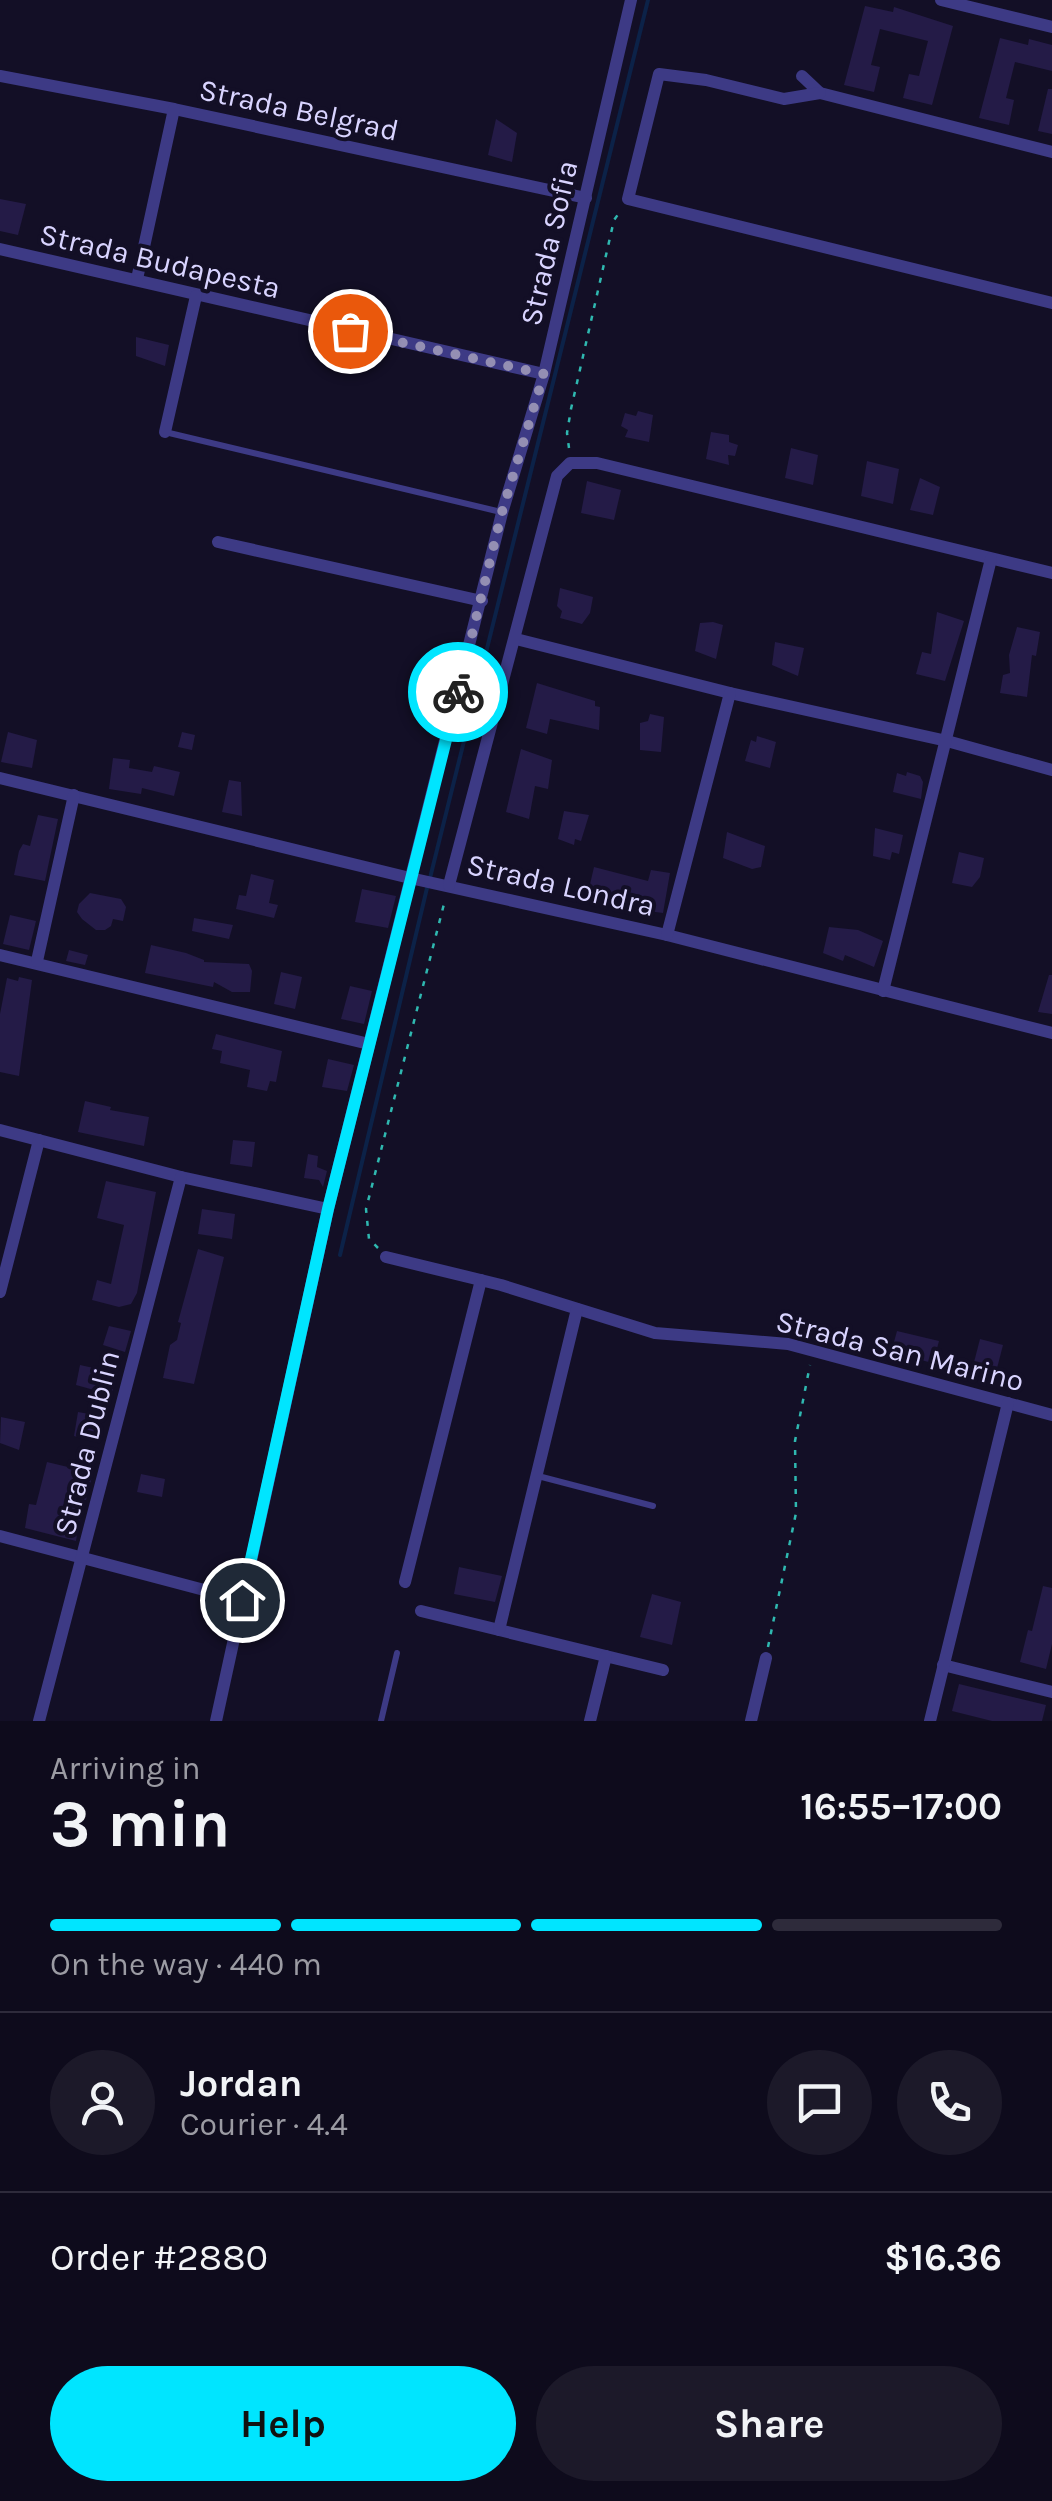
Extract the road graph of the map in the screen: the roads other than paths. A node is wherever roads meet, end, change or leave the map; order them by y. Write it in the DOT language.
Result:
graph roads {
  1 [pos="631,0"];
  2 [pos="941,0"];
  3 [pos="1052,28"];
  4 [pos="0,76"];
  5 [pos="802,76"];
  6 [pos="820,93"];
  7 [pos="174,109"];
  8 [pos="1052,152"];
  9 [pos="586,198"];
  10 [pos="0,249"];
  11 [pos="137,280"];
  12 [pos="1052,287"];
  13 [pos="196,296"];
  14 [pos="1050,302"];
  15 [pos="544,374"];
  16 [pos="165,432"];
  17 [pos="502,512"];
  18 [pos="218,542"];
  19 [pos="991,559"];
  20 [pos="1052,573"];
  21 [pos="482,601"];
  22 [pos="516,639"];
  23 [pos="730,692"];
  24 [pos="947,741"];
  25 [pos="1052,770"];
  26 [pos="0,778"];
  27 [pos="74,796"];
  28 [pos="415,878"];
  29 [pos="443,884"];
  30 [pos="667,935"];
  31 [pos="0,955"];
  32 [pos="36,961"];
  33 [pos="883,991"];
  34 [pos="1052,1033"];
  35 [pos="368,1044"];
  36 [pos="0,1130"];
  37 [pos="39,1140"];
  38 [pos="181,1177"];
  39 [pos="328,1209"];
  40 [pos="386,1257"];
  41 [pos="481,1280"];
  42 [pos="0,1292"];
  43 [pos="577,1309"];
  44 [pos="1008,1402"];
  45 [pos="1052,1415"];
  46 [pos="537,1476"];
  47 [pos="653,1506"];
  48 [pos="0,1536"];
  49 [pos="84,1556"];
  50 [pos="405,1582"];
  51 [pos="242,1600"];
  52 [pos="421,1611"];
  53 [pos="499,1630"];
  54 [pos="397,1653"];
  55 [pos="606,1656"];
  56 [pos="766,1658"];
  57 [pos="944,1665"];
  58 [pos="663,1670"];
  59 [pos="1052,1692"];
  60 [pos="39,1721"];
  61 [pos="216,1721"];
  62 [pos="381,1721"];
  63 [pos="590,1721"];
  64 [pos="751,1721"];
  65 [pos="930,1721"];
  1 -- 9 [label="street, Strada Sofia"];
  2 -- 3 [label="street"];
  4 -- 7 [label="street, Strada Belgrad"];
  5 -- 6 [label="street"];
  6 -- 8 [label="street"];
  6 -- 14 [label="street"];
  7 -- 9 [label="street, Strada Belgrad"];
  7 -- 11 [label="street"];
  9 -- 15 [label="street, Strada Sofia"];
  10 -- 11 [label="street, Strada Budapesta"];
  11 -- 13 [label="street, Strada Budapesta"];
  12 -- 14 [label="street"];
  13 -- 15 [label="street, Strada Budapesta"];
  13 -- 16 [label="street"];
  15 -- 17 [label="street, Strada Sofia"];
  16 -- 17 [label="lane"];
  17 -- 21 [label="street, Strada Sofia"];
  18 -- 21 [label="street"];
  19 -- 20 [label="street"];
  19 -- 22 [label="street"];
  19 -- 24 [label="street"];
  21 -- 28 [label="street, Strada Sofia"];
  22 -- 23 [label="street"];
  22 -- 29 [label="street"];
  23 -- 24 [label="street"];
  23 -- 30 [label="street"];
  24 -- 25 [label="street"];
  24 -- 33 [label="street"];
  26 -- 27 [label="street, Strada Londra"];
  27 -- 28 [label="street, Strada Londra"];
  27 -- 32 [label="street"];
  28 -- 29 [label="street, Strada Londra"];
  28 -- 35 [label="street, Strada Sofia"];
  29 -- 30 [label="street, Strada Londra"];
  30 -- 33 [label="street, Strada Londra"];
  31 -- 32 [label="street"];
  32 -- 35 [label="street"];
  33 -- 34 [label="street, Strada Londra"];
  35 -- 39 [label="street, Strada Sofia"];
  36 -- 37 [label="street"];
  37 -- 38 [label="street"];
  37 -- 42 [label="street"];
  38 -- 39 [label="street"];
  38 -- 49 [label="street, Strada Dublin"];
  39 -- 51 [label="street, Strada Sofia"];
  40 -- 41 [label="street, Strada San Marino"];
  41 -- 43 [label="street, Strada San Marino"];
  41 -- 50 [label="street"];
  43 -- 44 [label="street, Strada San Marino"];
  43 -- 46 [label="street"];
  44 -- 45 [label="street, Strada San Marino"];
  44 -- 57 [label="street"];
  46 -- 47 [label="lane"];
  46 -- 53 [label="street"];
  48 -- 49 [label="street"];
  49 -- 51 [label="street"];
  49 -- 60 [label="street, Strada Dublin"];
  51 -- 61 [label="street, Strada Sofia"];
  52 -- 53 [label="street"];
  53 -- 55 [label="street"];
  54 -- 62 [label="lane"];
  55 -- 58 [label="street"];
  55 -- 63 [label="street"];
  56 -- 64 [label="street"];
  57 -- 59 [label="street"];
  57 -- 65 [label="street"];
}
